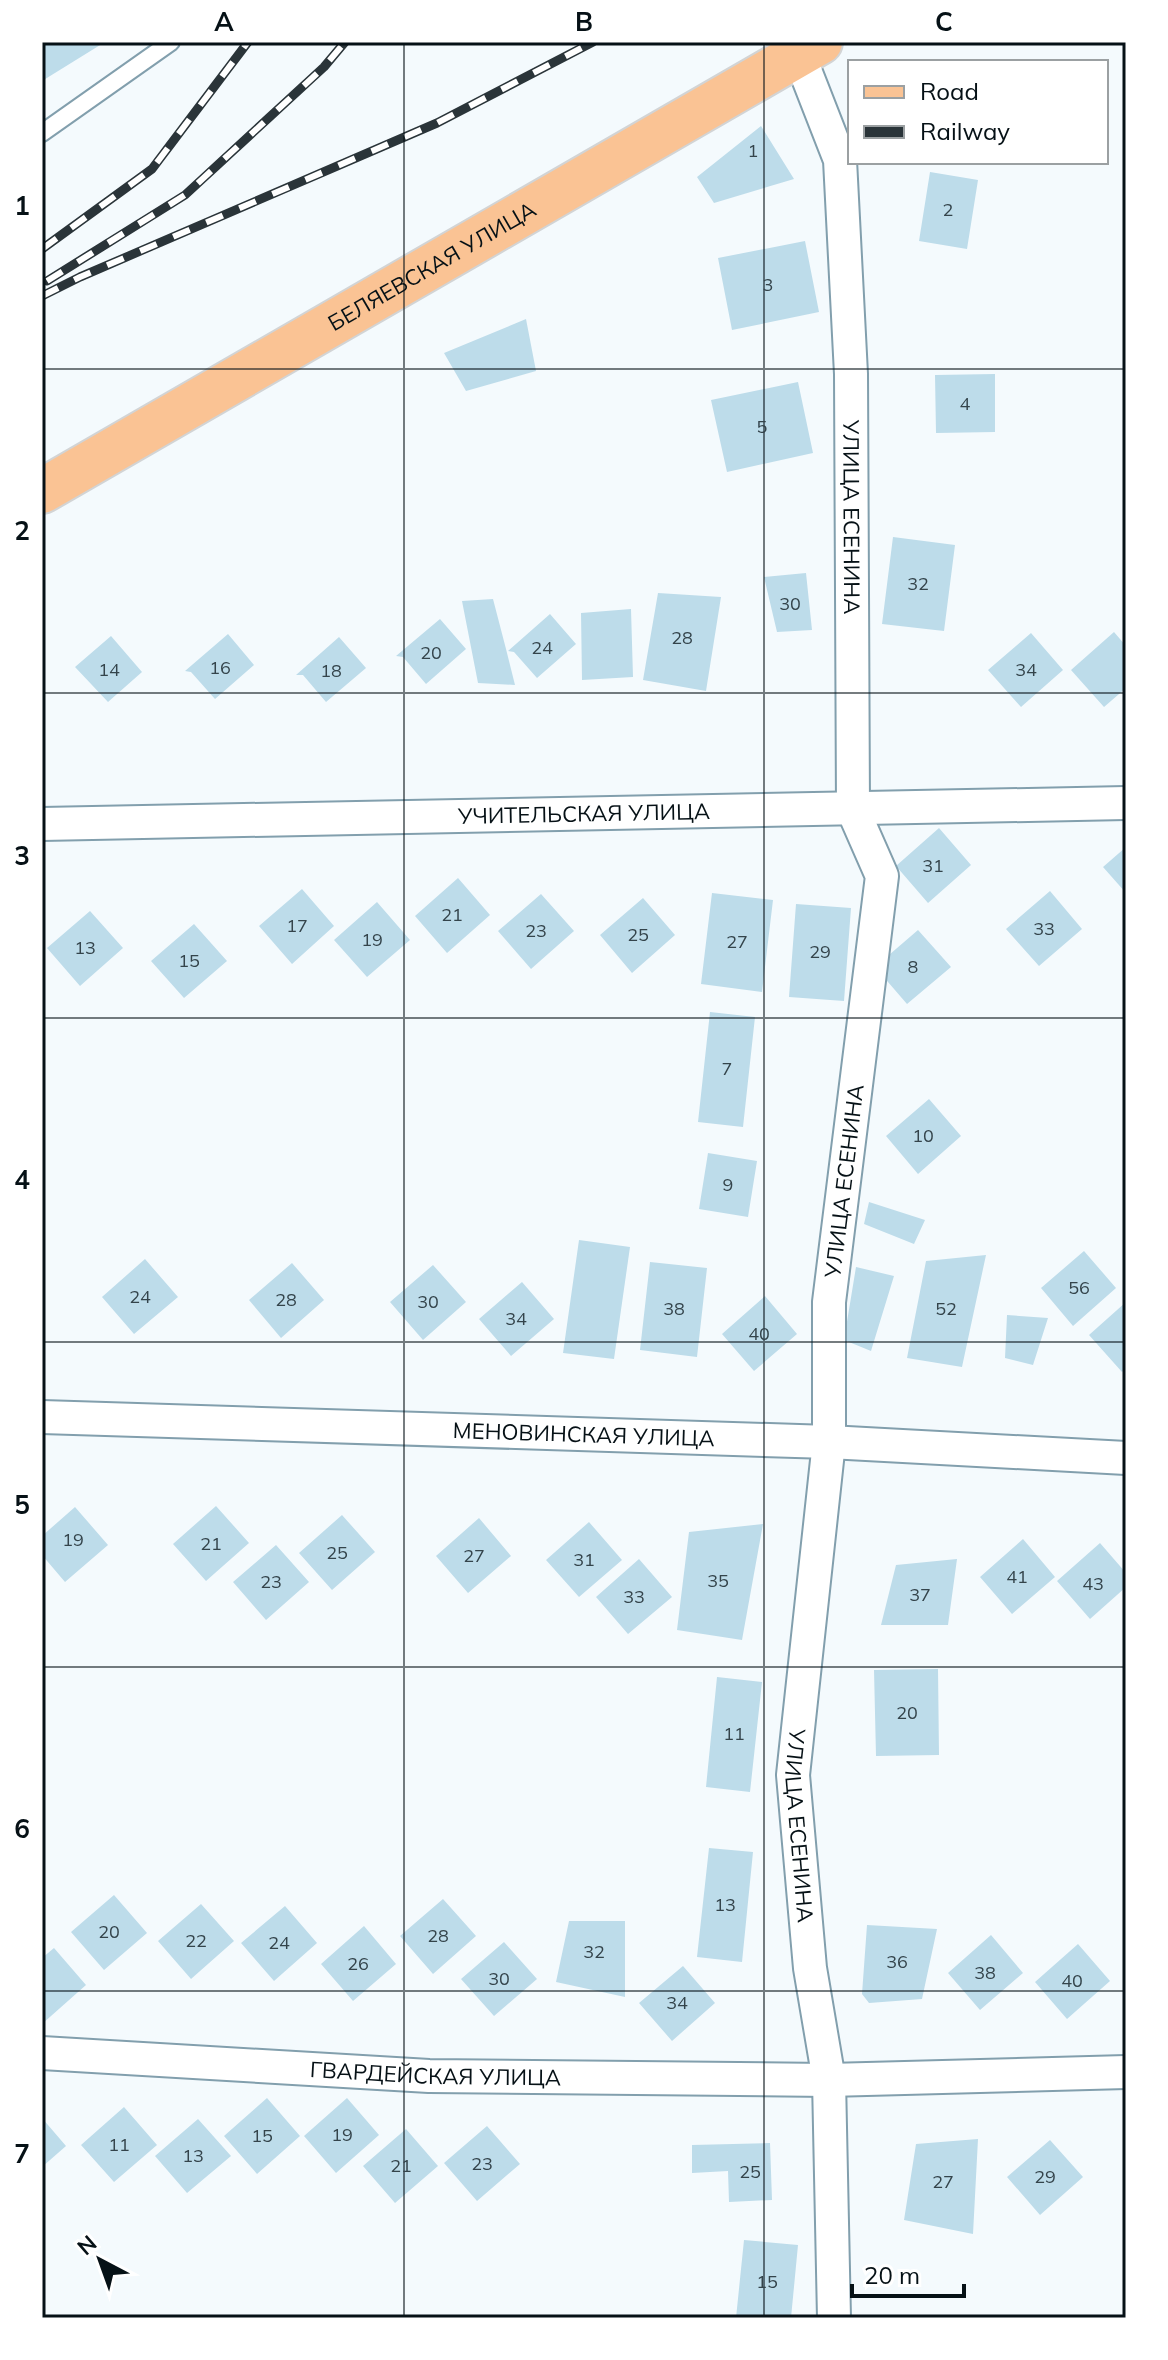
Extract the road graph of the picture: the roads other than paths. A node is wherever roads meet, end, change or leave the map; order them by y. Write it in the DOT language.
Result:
graph roads {
  1 [pos="171,42"];
  2 [pos="809,48"];
  3 [pos="42,133"];
  4 [pos="42,491"];
  5 [pos="1126,803"];
  6 [pos="853,810"];
  7 [pos="42,824"];
  8 [pos="42,1417"];
  9 [pos="829,1442"];
  10 [pos="1126,1458"];
  11 [pos="42,2053"];
  12 [pos="1126,2072"];
  13 [pos="829,2080"];
  14 [pos="834,2318"];
  1 -- 3 [label="lane"];
  2 -- 4 [label="main road, БЕЛЯЕВСКАЯ УЛИЦА"];
  2 -- 6 [label="street, УЛИЦА ЕСЕНИНА"];
  5 -- 6 [label="street, УЧИТЕЛЬСКАЯ УЛИЦА"];
  6 -- 7 [label="street, УЧИТЕЛЬСКАЯ УЛИЦА"];
  6 -- 9 [label="street, УЛИЦА ЕСЕНИНА"];
  8 -- 9 [label="street, МЕНОВИНСКАЯ УЛИЦА"];
  9 -- 10 [label="street, МЕНОВИНСКАЯ УЛИЦА"];
  9 -- 13 [label="street, УЛИЦА ЕСЕНИНА"];
  11 -- 13 [label="street, ГВАРДЕЙСКАЯ УЛИЦА"];
  12 -- 13 [label="street, ГВАРДЕЙСКАЯ УЛИЦА"];
  13 -- 14 [label="street, УЛИЦА ЕСЕНИНА"];
}
